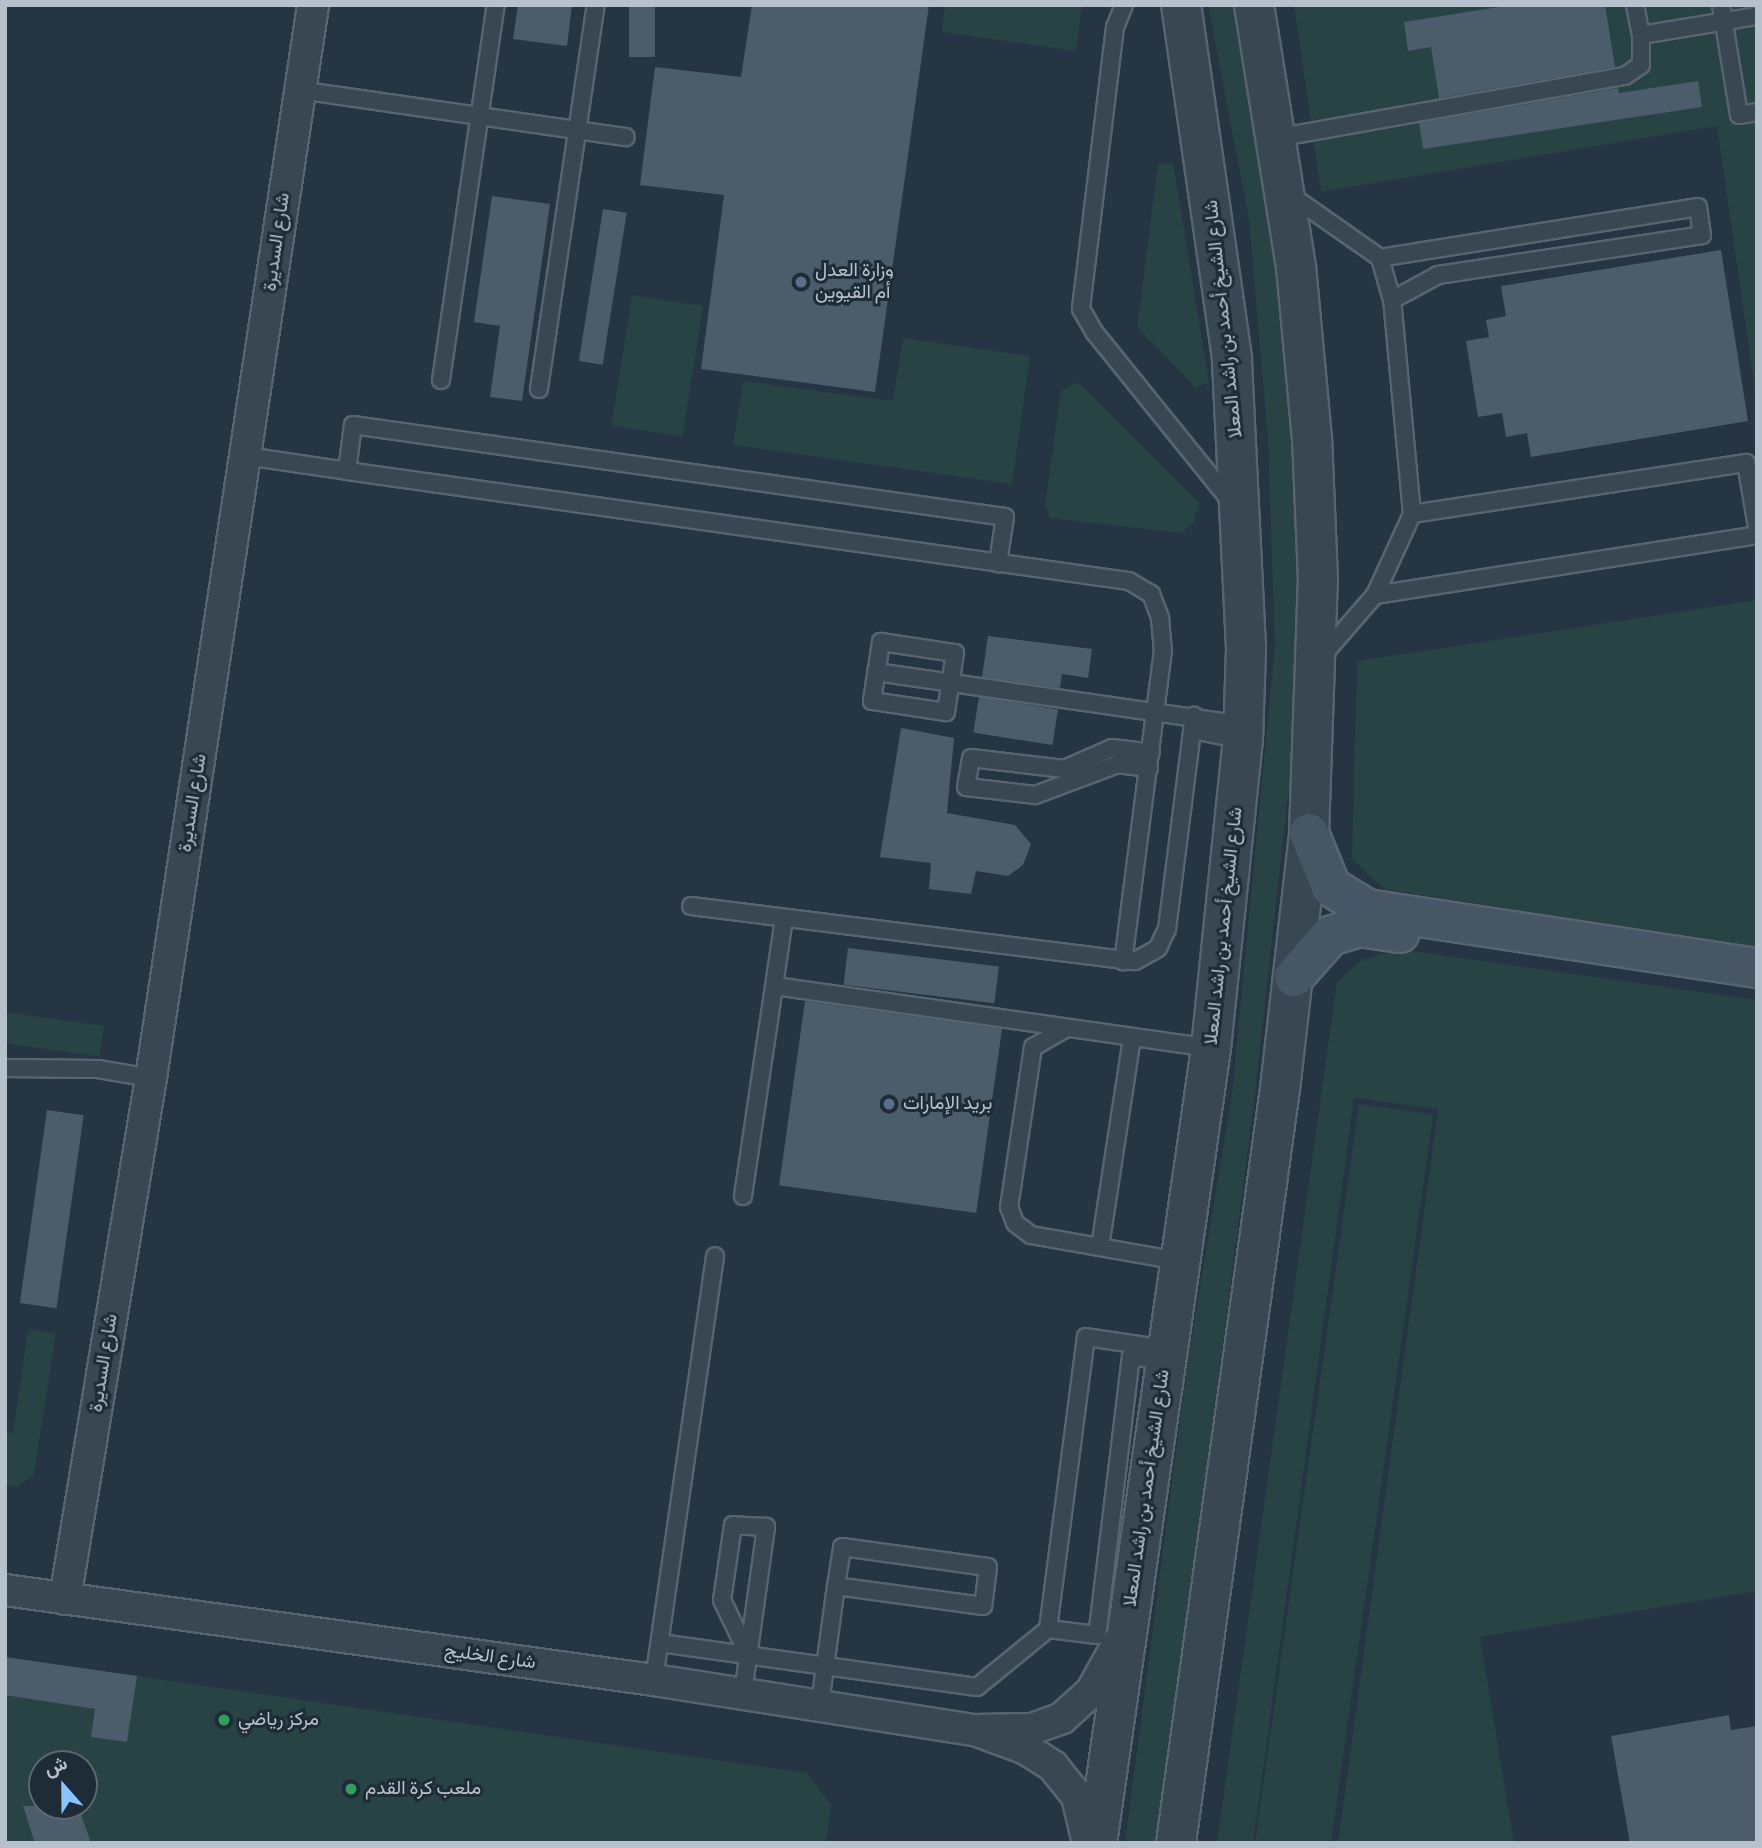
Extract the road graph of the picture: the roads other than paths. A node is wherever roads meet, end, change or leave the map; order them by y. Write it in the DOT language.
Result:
graph roads {
  1 [pos="313,5"];
  2 [pos="496,5"];
  3 [pos="596,5"];
  4 [pos="1124,5"];
  5 [pos="1181,5"];
  6 [pos="1254,5"];
  7 [pos="1635,5"];
  8 [pos="1721,5"];
  9 [pos="1757,16"];
  10 [pos="1724,22"];
  11 [pos="1641,35"];
  12 [pos="299,90"];
  13 [pos="1757,112"];
  14 [pos="481,117"];
  15 [pos="579,129"];
  16 [pos="626,137"];
  17 [pos="1276,138"];
  18 [pos="1284,191"];
  19 [pos="1380,258"];
  20 [pos="1392,300"];
  21 [pos="441,380"];
  22 [pos="539,389"];
  23 [pos="246,456"];
  24 [pos="347,471"];
  25 [pos="1239,513"];
  26 [pos="1412,514"];
  27 [pos="1757,527"];
  28 [pos="1757,535"];
  29 [pos="998,564"];
  30 [pos="1375,595"];
  31 [pos="1316,664"];
  32 [pos="877,672"];
  33 [pos="951,682"];
  34 [pos="1157,711"];
  35 [pos="1193,723"];
  36 [pos="1244,732"];
  37 [pos="1150,760"];
  38 [pos="1308,833"];
  39 [pos="691,906"];
  40 [pos="784,918"];
  41 [pos="1124,961"];
  42 [pos="1757,968"];
  43 [pos="1294,977"];
  44 [pos="1757,982"];
  45 [pos="775,986"];
  46 [pos="1065,1029"];
  47 [pos="1132,1039"];
  48 [pos="1211,1048"];
  49 [pos="5,1068"];
  50 [pos="151,1078"];
  51 [pos="743,1196"];
  52 [pos="1100,1247"];
  53 [pos="715,1256"];
  54 [pos="1180,1261"];
  55 [pos="1166,1355"];
  56 [pos="836,1586"];
  57 [pos="5,1590"];
  58 [pos="65,1599"];
  59 [pos="1128,1625"];
  60 [pos="1048,1629"];
  61 [pos="660,1643"];
  62 [pos="749,1656"];
  63 [pos="825,1666"];
  64 [pos="654,1680"];
  65 [pos="743,1693"];
  66 [pos="820,1704"];
  67 [pos="975,1730"];
  68 [pos="1088,1843"];
  69 [pos="1097,1843"];
  70 [pos="1176,1843"];
  1 -- 12 [label="street, شارع السديرة"];
  2 -- 14 [label="lane"];
  3 -- 15 [label="lane"];
  4 -- 25 [label="lane"];
  5 -- 25 [label="street, شارع الشيخ أحمد بن راشد المعلا"];
  6 -- 17 [label="street"];
  7 -- 11 [label="lane"];
  8 -- 10 [label="lane"];
  9 -- 10 [label="lane"];
  10 -- 11 [label="lane"];
  10 -- 13 [label="lane"];
  11 -- 17 [label="lane"];
  12 -- 14 [label="lane"];
  12 -- 23 [label="street, شارع السديرة"];
  14 -- 15 [label="lane"];
  14 -- 21 [label="lane"];
  15 -- 16 [label="lane"];
  15 -- 22 [label="lane"];
  17 -- 18 [label="street"];
  18 -- 19 [label="lane"];
  18 -- 31 [label="street"];
  19 -- 20 [label="lane"];
  19 -- 20 [label="lane"];
  20 -- 26 [label="lane"];
  23 -- 24 [label="lane"];
  23 -- 50 [label="street, شارع السديرة"];
  24 -- 29 [label="lane"];
  24 -- 29 [label="lane"];
  25 -- 36 [label="street, شارع الشيخ أحمد بن راشد المعلا"];
  26 -- 27 [label="lane"];
  26 -- 30 [label="lane"];
  28 -- 30 [label="lane"];
  29 -- 34 [label="lane"];
  30 -- 31 [label="lane"];
  31 -- 38 [label="street"];
  32 -- 33 [label="lane"];
  32 -- 33 [label="lane"];
  32 -- 33 [label="lane"];
  33 -- 34 [label="lane"];
  34 -- 35 [label="lane"];
  34 -- 37 [label="lane"];
  35 -- 36 [label="lane"];
  35 -- 41 [label="lane"];
  36 -- 48 [label="street, شارع الشيخ أحمد بن راشد المعلا"];
  37 -- 37 [label="lane"];
  37 -- 41 [label="lane"];
  38 -- 42 [label="main road"];
  38 -- 43 [label="street"];
  39 -- 40 [label="lane"];
  40 -- 41 [label="lane"];
  40 -- 45 [label="lane"];
  43 -- 44 [label="main road"];
  43 -- 70 [label="street"];
  45 -- 46 [label="lane"];
  45 -- 51 [label="lane"];
  46 -- 47 [label="lane"];
  46 -- 52 [label="lane"];
  47 -- 48 [label="lane"];
  47 -- 52 [label="lane"];
  48 -- 54 [label="street, شارع الشيخ أحمد بن راشد المعلا"];
  49 -- 50 [label="lane"];
  50 -- 58 [label="street, شارع السديرة"];
  52 -- 54 [label="lane"];
  53 -- 61 [label="lane"];
  54 -- 55 [label="street, شارع الشيخ أحمد بن راشد المعلا"];
  55 -- 59 [label="street, شارع الشيخ أحمد بن راشد المعلا"];
  55 -- 60 [label="lane"];
  55 -- 60 [label="lane"];
  56 -- 56 [label="lane"];
  56 -- 63 [label="lane"];
  57 -- 58 [label="street, شارع الخليج"];
  58 -- 64 [label="street, شارع الخليج"];
  59 -- 67 [label="street, شارع الخليج"];
  59 -- 69 [label="street, شارع الشيخ أحمد بن راشد المعلا"];
  60 -- 63 [label="lane"];
  61 -- 62 [label="lane"];
  61 -- 64 [label="lane"];
  62 -- 62 [label="lane"];
  62 -- 63 [label="lane"];
  62 -- 65 [label="lane"];
  63 -- 66 [label="lane"];
  64 -- 65 [label="street, شارع الخليج"];
  65 -- 66 [label="street, شارع الخليج"];
  66 -- 67 [label="street, شارع الخليج"];
  67 -- 68 [label="street, شارع الخليج"];
}
